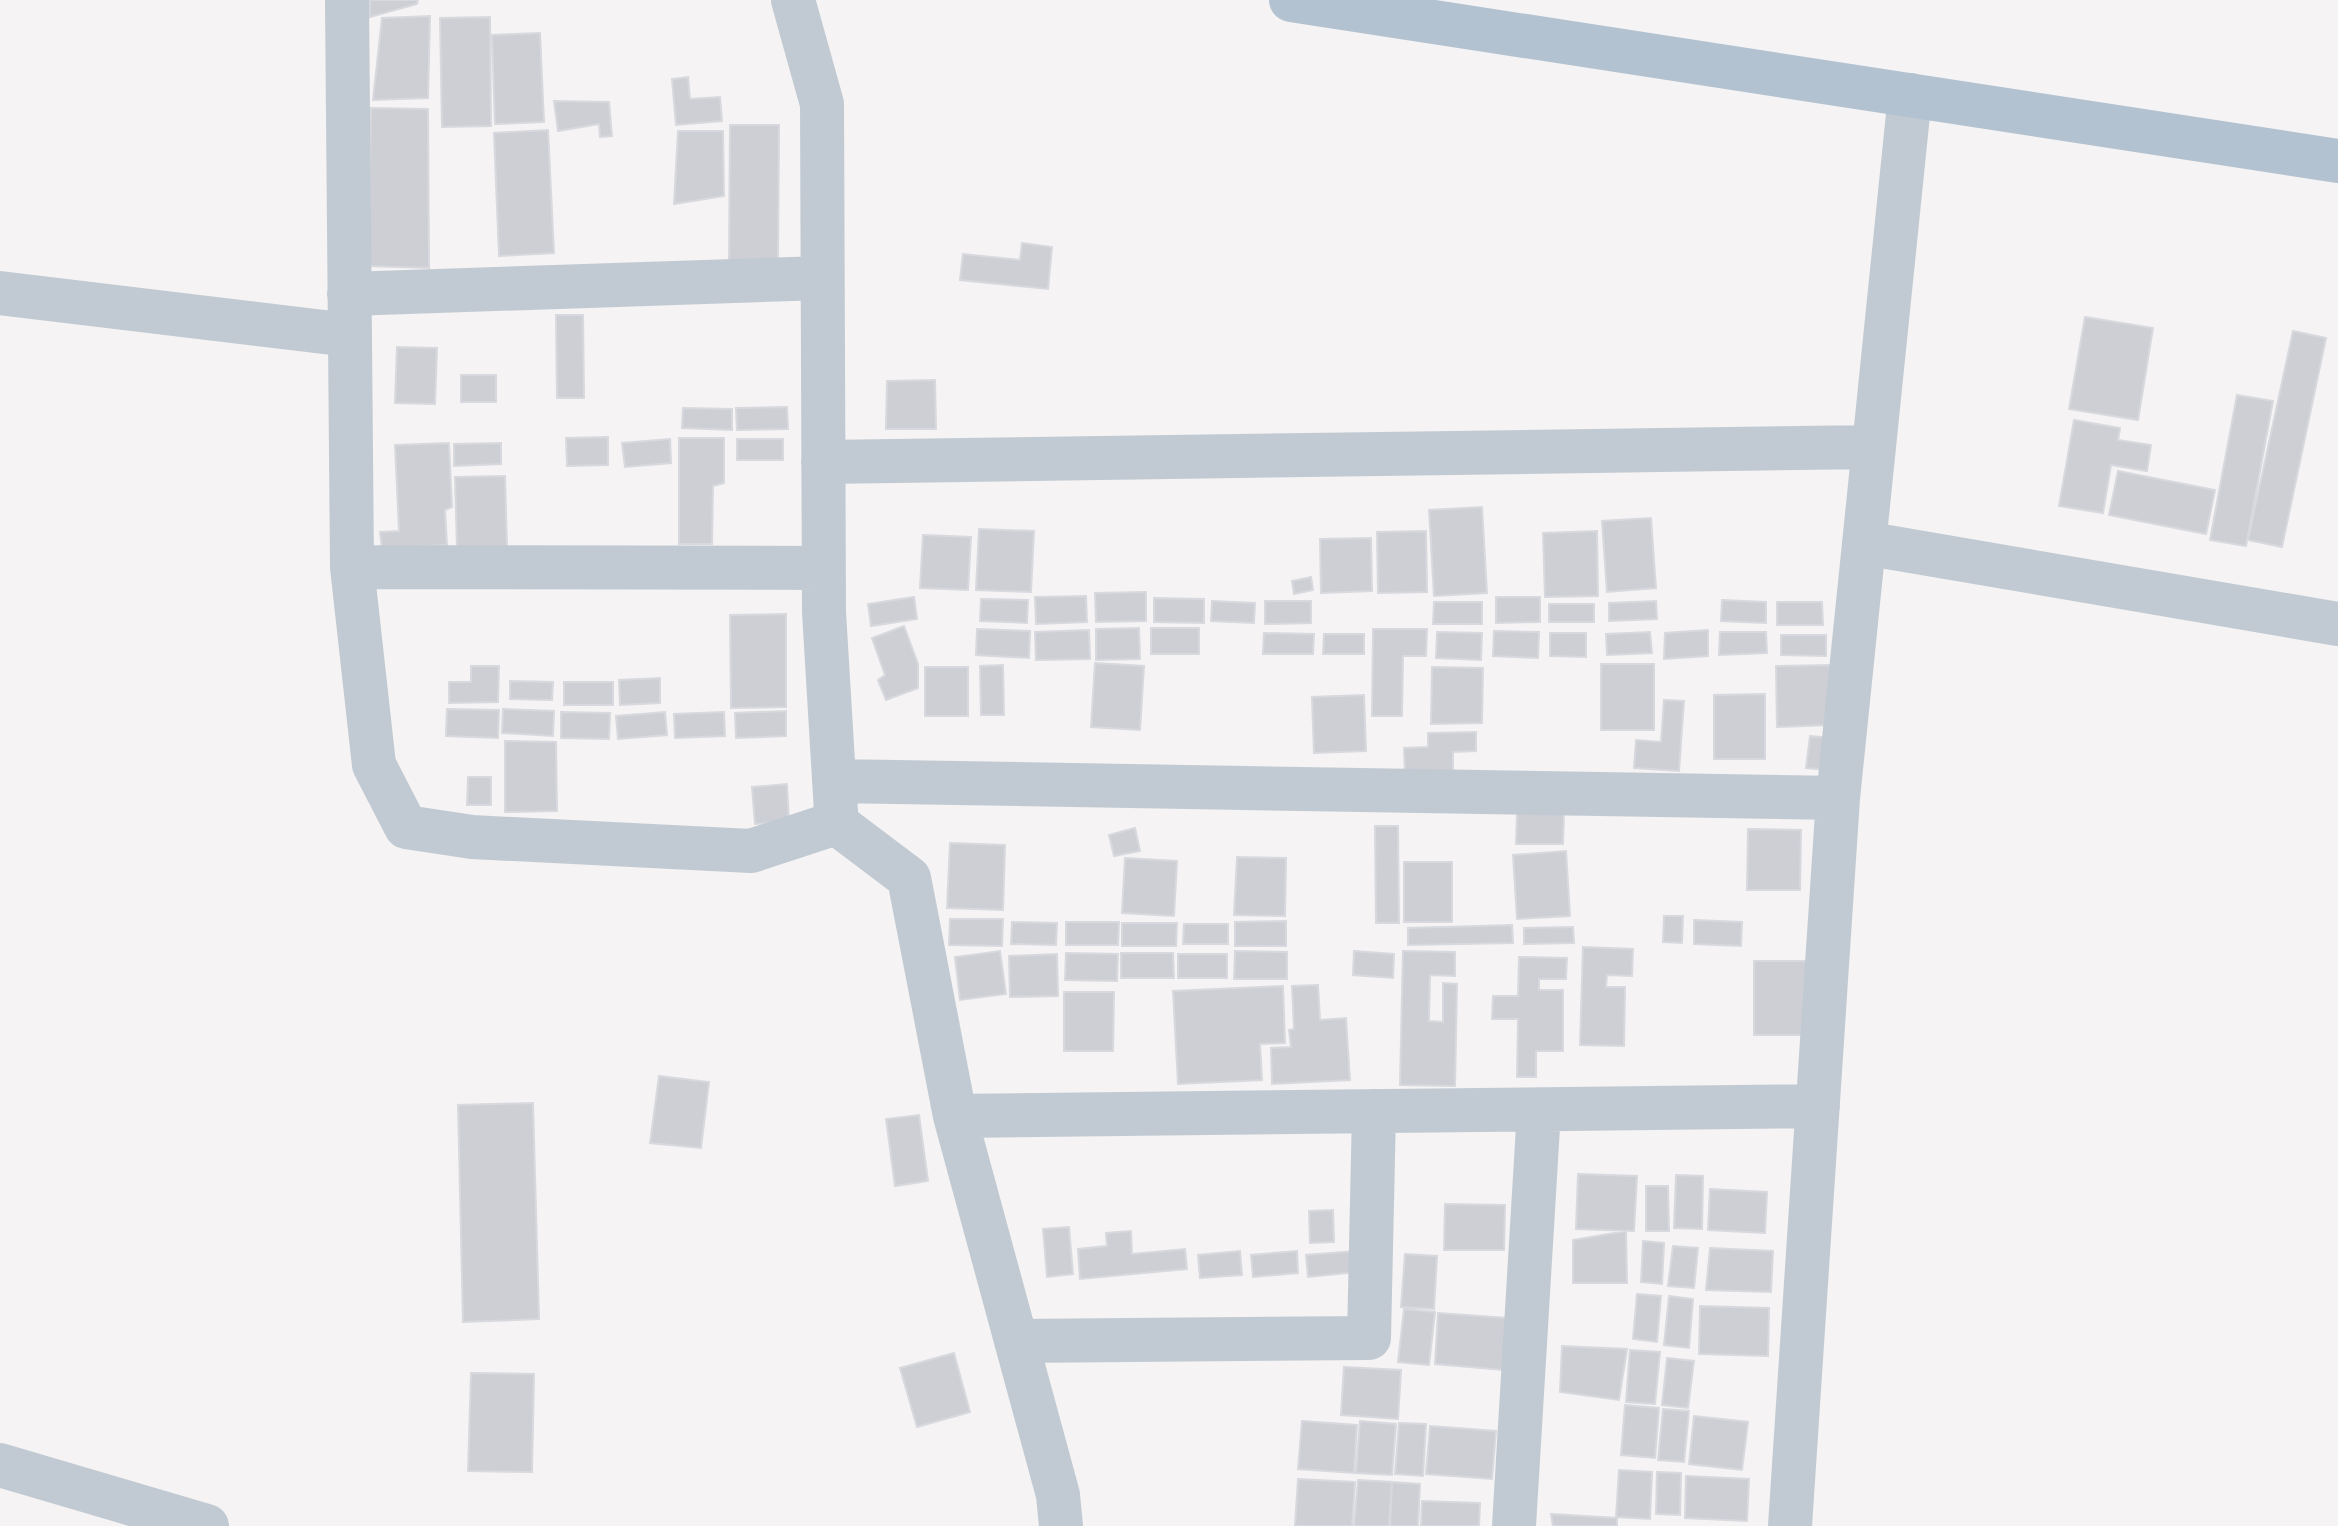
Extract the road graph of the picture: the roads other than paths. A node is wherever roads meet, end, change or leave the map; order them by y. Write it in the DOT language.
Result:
graph roads {
  1 [pos="347,0"];
  2 [pos="793,0"];
  3 [pos="1291,0"];
  4 [pos="1910,95"];
  5 [pos="2338,161"];
  6 [pos="822,278"];
  7 [pos="0,293"];
  8 [pos="349,314"];
  9 [pos="1874,447"];
  10 [pos="823,462"];
  11 [pos="1864,543"];
  12 [pos="352,567"];
  13 [pos="824,568"];
  14 [pos="2338,624"];
  15 [pos="1838,798"];
  16 [pos="836,822"];
  17 [pos="1818,1106"];
  18 [pos="1539,1110"];
  19 [pos="1374,1111"];
  20 [pos="955,1116"];
  21 [pos="1016,1341"];
  22 [pos="0,1465"];
  23 [pos="207,1526"];
  24 [pos="1061,1526"];
  25 [pos="1514,1526"];
  26 [pos="1790,1526"];
  1 -- 8 [label="street"];
  2 -- 6 [label="street"];
  3 -- 4 [label="main road"];
  4 -- 5 [label="main road"];
  4 -- 9 [label="street"];
  6 -- 8 [label="street"];
  6 -- 10 [label="street"];
  7 -- 8 [label="street"];
  8 -- 12 [label="street"];
  9 -- 10 [label="street"];
  9 -- 11 [label="street"];
  10 -- 13 [label="street"];
  11 -- 14 [label="street"];
  11 -- 15 [label="street"];
  12 -- 13 [label="street"];
  12 -- 16 [label="street"];
  13 -- 16 [label="street"];
  15 -- 16 [label="street"];
  15 -- 17 [label="street"];
  16 -- 20 [label="street"];
  17 -- 18 [label="street"];
  17 -- 26 [label="street"];
  18 -- 19 [label="street"];
  18 -- 25 [label="street"];
  19 -- 20 [label="street"];
  19 -- 21 [label="street"];
  20 -- 21 [label="street"];
  21 -- 24 [label="street"];
  22 -- 23 [label="street"];
}
